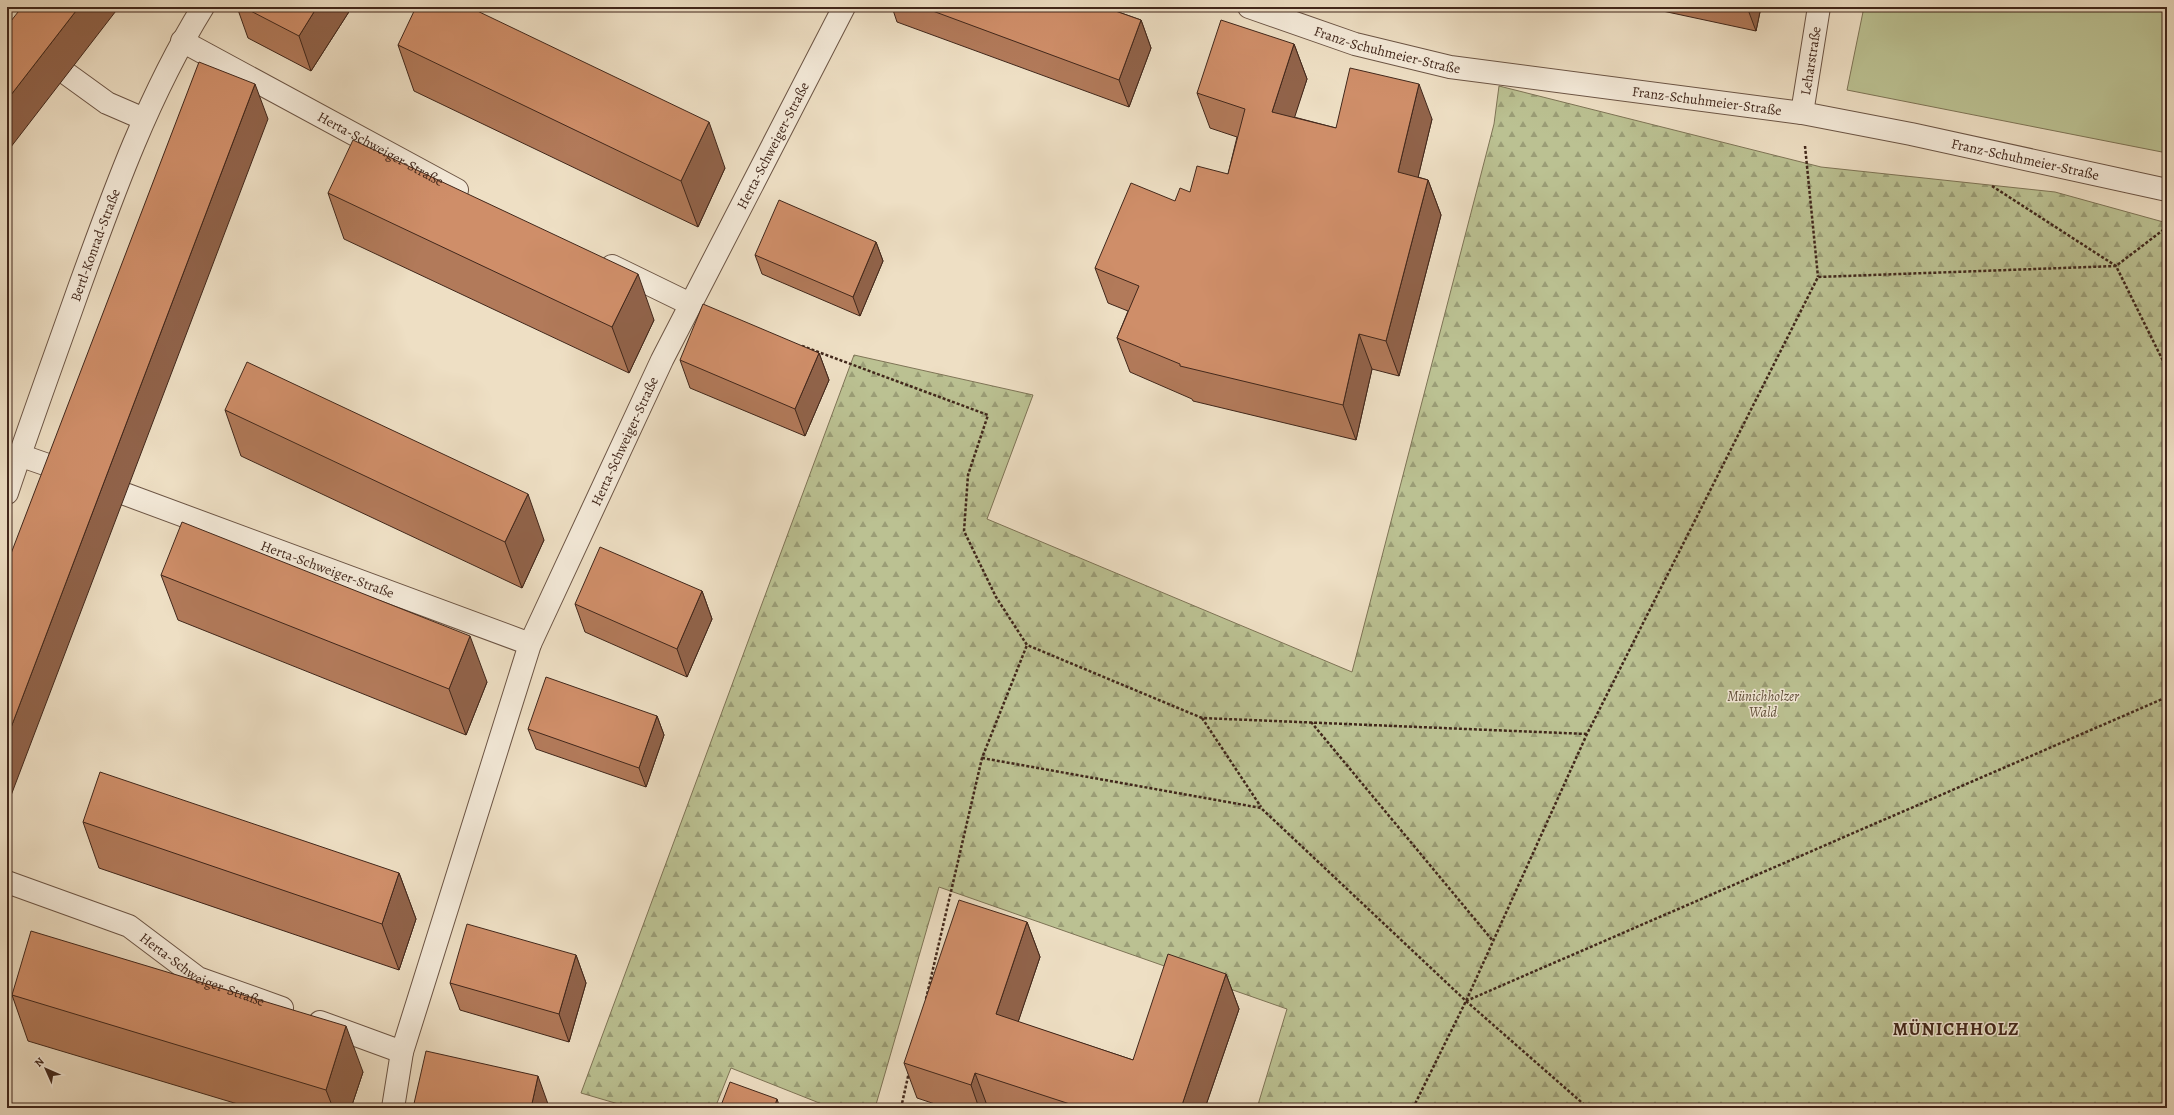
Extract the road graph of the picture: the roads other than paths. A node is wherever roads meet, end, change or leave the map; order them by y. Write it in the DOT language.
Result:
graph roads {
  1 [pos="203,7"];
  2 [pos="844,7"];
  3 [pos="1249,7"];
  4 [pos="1819,7"];
  5 [pos="182,41"];
  6 [pos="67,74"];
  7 [pos="1802,113"];
  8 [pos="144,119"];
  9 [pos="2167,190"];
  10 [pos="475,199"];
  11 [pos="597,258"];
  12 [pos="690,304"];
  13 [pos="19,455"];
  14 [pos="68,472"];
  15 [pos="7,493"];
  16 [pos="125,494"];
  17 [pos="530,644"];
  18 [pos="7,882"];
  19 [pos="402,1052"];
  20 [pos="392,1108"];
  1 -- 5 [label="street, Bertl-Konrad-Straße"];
  2 -- 12 [label="street, Herta-Schweiger-Straße"];
  3 -- 7 [label="street, Franz-Schuhmeier-Straße"];
  4 -- 7 [label="street, Leharstraße"];
  5 -- 8 [label="street, Bertl-Konrad-Straße"];
  5 -- 10 [label="street, Herta-Schweiger-Straße"];
  6 -- 8 [label="street"];
  7 -- 9 [label="street, Franz-Schuhmeier-Straße"];
  8 -- 13 [label="street, Bertl-Konrad-Straße"];
  11 -- 12 [label="street"];
  12 -- 17 [label="street, Herta-Schweiger-Straße"];
  13 -- 14 [label="street"];
  13 -- 15 [label="street, Bertl-Konrad-Straße"];
  16 -- 17 [label="street, Herta-Schweiger-Straße"];
  17 -- 19 [label="street, Herta-Schweiger-Straße"];
  18 -- 19 [label="street, Herta-Schweiger-Straße"];
  19 -- 20 [label="street, Herta-Schweiger-Straße"];
}
